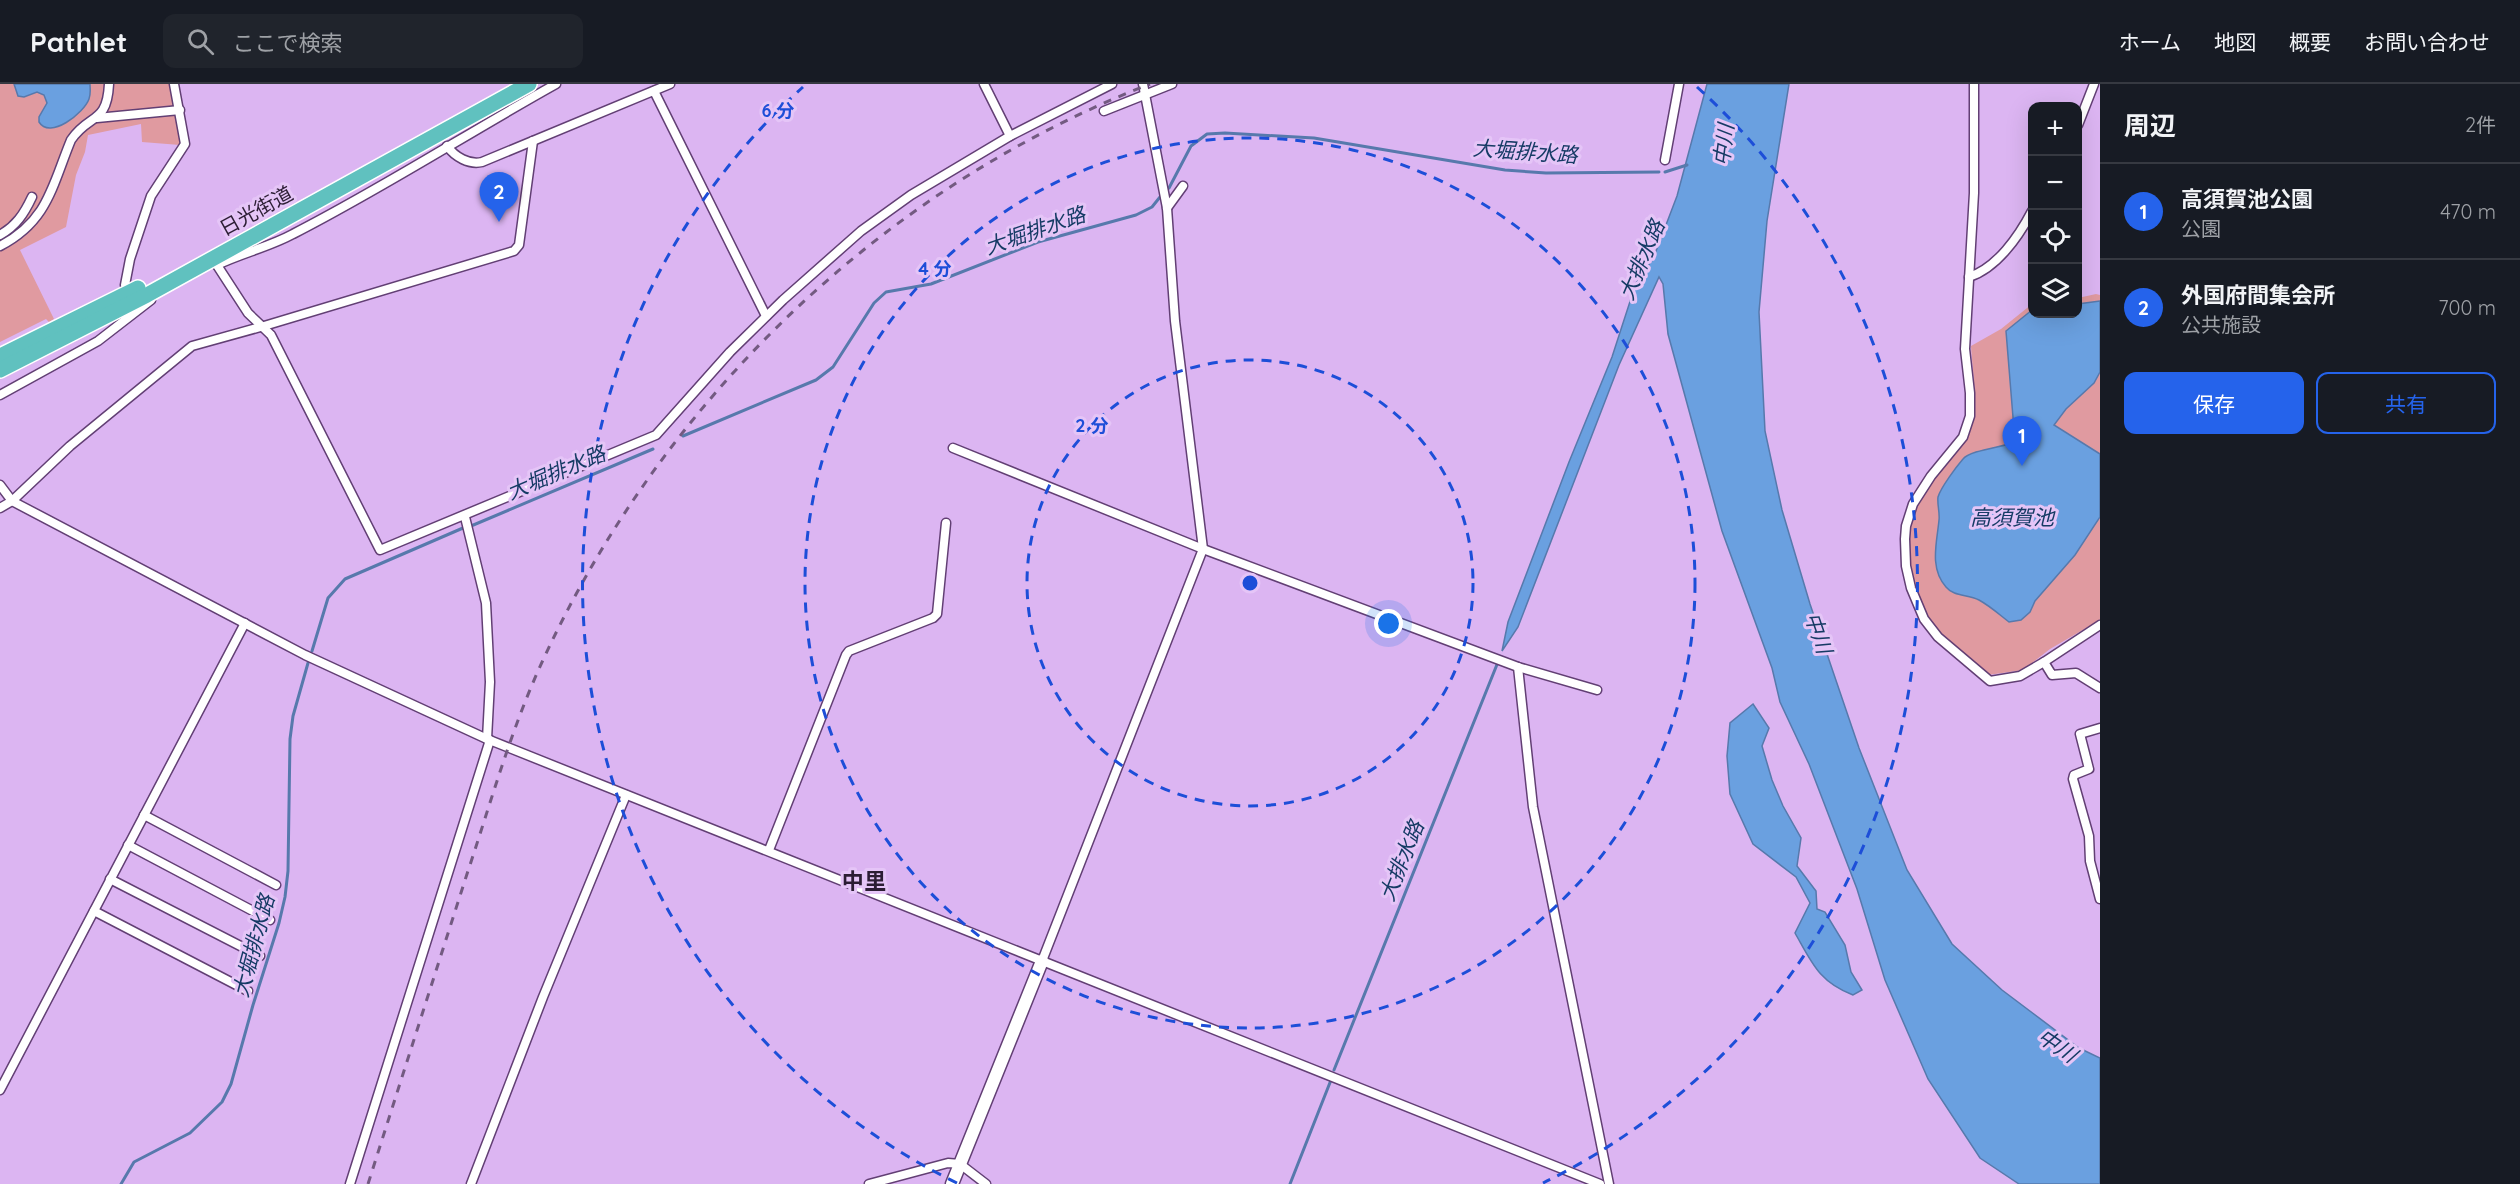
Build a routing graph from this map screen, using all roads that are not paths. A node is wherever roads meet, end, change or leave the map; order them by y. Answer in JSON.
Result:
{"nodes":[{"id":1,"x":109,"y":84,"type":"edge"},
{"id":2,"x":174,"y":84,"type":"edge"},
{"id":3,"x":509,"y":84,"type":"edge"},
{"id":4,"x":530,"y":84,"type":"edge"},
{"id":5,"x":556,"y":84,"type":"edge"},
{"id":6,"x":670,"y":84,"type":"edge"},
{"id":7,"x":984,"y":84,"type":"edge"},
{"id":8,"x":1112,"y":84,"type":"edge"},
{"id":9,"x":1143,"y":84,"type":"edge"},
{"id":10,"x":1172,"y":84,"type":"edge"},
{"id":11,"x":1679,"y":84,"type":"edge"},
{"id":12,"x":1974,"y":84,"type":"edge"},
{"id":13,"x":2094,"y":84,"type":"edge"},
{"id":14,"x":654,"y":91,"type":"junction"},
{"id":15,"x":1144,"y":96,"type":"junction"},
{"id":16,"x":180,"y":110,"type":"junction"},
{"id":17,"x":1104,"y":111,"type":"dead end"},
{"id":18,"x":2082,"y":114,"type":"edge"},
{"id":19,"x":97,"y":118,"type":"junction"},
{"id":20,"x":1010,"y":136,"type":"junction"},
{"id":21,"x":533,"y":141,"type":"junction"},
{"id":22,"x":447,"y":146,"type":"junction"},
{"id":23,"x":1665,"y":160,"type":"dead end"},
{"id":24,"x":1183,"y":186,"type":"dead end"},
{"id":25,"x":32,"y":197,"type":"dead end"},
{"id":26,"x":1167,"y":208,"type":"junction"},
{"id":27,"x":2028,"y":219,"type":"edge"},
{"id":28,"x":0,"y":235,"type":"edge"},
{"id":29,"x":0,"y":246,"type":"edge"},
{"id":30,"x":215,"y":262,"type":"junction"},
{"id":31,"x":1969,"y":277,"type":"junction"},
{"id":32,"x":147,"y":295,"type":"junction"},
{"id":33,"x":131,"y":298,"type":"junction"},
{"id":34,"x":766,"y":316,"type":"junction"},
{"id":35,"x":264,"y":326,"type":"junction"},
{"id":36,"x":0,"y":356,"type":"edge"},
{"id":37,"x":0,"y":370,"type":"edge"},
{"id":38,"x":0,"y":395,"type":"edge"},
{"id":39,"x":953,"y":448,"type":"dead end"},
{"id":40,"x":0,"y":484,"type":"edge"},
{"id":41,"x":12,"y":501,"type":"junction"},
{"id":42,"x":0,"y":508,"type":"edge"},
{"id":43,"x":465,"y":517,"type":"junction"},
{"id":44,"x":946,"y":523,"type":"dead end"},
{"id":45,"x":1203,"y":549,"type":"junction"},
{"id":46,"x":245,"y":623,"type":"junction"},
{"id":47,"x":2100,"y":625,"type":"edge"},
{"id":48,"x":2044,"y":662,"type":"junction"},
{"id":49,"x":1515,"y":665,"type":"junction"},
{"id":50,"x":2100,"y":688,"type":"edge"},
{"id":51,"x":1597,"y":690,"type":"dead end"},
{"id":52,"x":2100,"y":728,"type":"edge"},
{"id":53,"x":489,"y":739,"type":"junction"},
{"id":54,"x":626,"y":795,"type":"junction"},
{"id":55,"x":144,"y":814,"type":"junction"},
{"id":56,"x":128,"y":845,"type":"junction"},
{"id":57,"x":769,"y":850,"type":"junction"},
{"id":58,"x":110,"y":879,"type":"junction"},
{"id":59,"x":276,"y":885,"type":"dead end"},
{"id":60,"x":2100,"y":899,"type":"edge"},
{"id":61,"x":94,"y":911,"type":"junction"},
{"id":62,"x":270,"y":920,"type":"dead end"},
{"id":63,"x":260,"y":956,"type":"dead end"},
{"id":64,"x":1042,"y":960,"type":"junction"},
{"id":65,"x":248,"y":991,"type":"dead end"},
{"id":66,"x":0,"y":1090,"type":"edge"},
{"id":67,"x":960,"y":1164,"type":"junction"},
{"id":68,"x":888,"y":1181,"type":"edge"},
{"id":69,"x":350,"y":1184,"type":"edge"},
{"id":70,"x":471,"y":1184,"type":"edge"},
{"id":71,"x":869,"y":1184,"type":"edge"},
{"id":72,"x":952,"y":1184,"type":"edge"},
{"id":73,"x":986,"y":1184,"type":"edge"},
{"id":74,"x":1600,"y":1184,"type":"edge"},
{"id":75,"x":1609,"y":1184,"type":"edge"}],
"edges":[{"from":1,"to":19,"type":"street"},
{"from":2,"to":16,"type":"street"},
{"from":3,"to":33,"type":"highway","name":"日光街道"},
{"from":4,"to":30,"type":"highway","name":"日光街道"},
{"from":5,"to":22,"type":"street"},
{"from":6,"to":14,"type":"street"},
{"from":7,"to":20,"type":"street"},
{"from":8,"to":20,"type":"street"},
{"from":9,"to":15,"type":"street"},
{"from":10,"to":15,"type":"street"},
{"from":11,"to":23,"type":"street"},
{"from":12,"to":31,"type":"street"},
{"from":13,"to":18,"type":"street"},
{"from":14,"to":21,"type":"street"},
{"from":14,"to":34,"type":"street"},
{"from":15,"to":17,"type":"street"},
{"from":15,"to":26,"type":"street"},
{"from":16,"to":19,"type":"street"},
{"from":16,"to":33,"type":"street"},
{"from":19,"to":29,"type":"street"},
{"from":20,"to":34,"type":"street"},
{"from":21,"to":22,"type":"street"},
{"from":21,"to":35,"type":"street"},
{"from":22,"to":30,"type":"street"},
{"from":24,"to":26,"type":"street"},
{"from":25,"to":28,"type":"street"},
{"from":26,"to":45,"type":"street"},
{"from":27,"to":31,"type":"street"},
{"from":30,"to":32,"type":"highway","name":"日光街道"},
{"from":30,"to":35,"type":"street"},
{"from":31,"to":48,"type":"street"},
{"from":32,"to":33,"type":"highway","name":"日光街道"},
{"from":32,"to":38,"type":"street"},
{"from":33,"to":36,"type":"highway","name":"日光街道"},
{"from":33,"to":37,"type":"highway","name":"日光街道"},
{"from":34,"to":43,"type":"street"},
{"from":35,"to":41,"type":"street"},
{"from":35,"to":43,"type":"street"},
{"from":39,"to":45,"type":"street"},
{"from":40,"to":41,"type":"street"},
{"from":41,"to":42,"type":"street"},
{"from":41,"to":46,"type":"street"},
{"from":43,"to":53,"type":"street"},
{"from":44,"to":57,"type":"street"},
{"from":45,"to":49,"type":"street"},
{"from":45,"to":64,"type":"street"},
{"from":46,"to":53,"type":"street"},
{"from":46,"to":55,"type":"street"},
{"from":47,"to":48,"type":"street"},
{"from":48,"to":50,"type":"street"},
{"from":49,"to":51,"type":"street"},
{"from":49,"to":75,"type":"street"},
{"from":52,"to":60,"type":"street"},
{"from":53,"to":54,"type":"street"},
{"from":53,"to":69,"type":"street"},
{"from":54,"to":57,"type":"street"},
{"from":54,"to":70,"type":"street"},
{"from":55,"to":56,"type":"street"},
{"from":55,"to":59,"type":"street"},
{"from":56,"to":58,"type":"street"},
{"from":56,"to":62,"type":"street"},
{"from":57,"to":64,"type":"street"},
{"from":58,"to":61,"type":"street"},
{"from":58,"to":63,"type":"street"},
{"from":61,"to":65,"type":"street"},
{"from":61,"to":66,"type":"street"},
{"from":64,"to":67,"type":"street"},
{"from":64,"to":74,"type":"street"},
{"from":67,"to":68,"type":"street"},
{"from":67,"to":72,"type":"street"},
{"from":67,"to":73,"type":"street"},
{"from":68,"to":71,"type":"street"}]}
